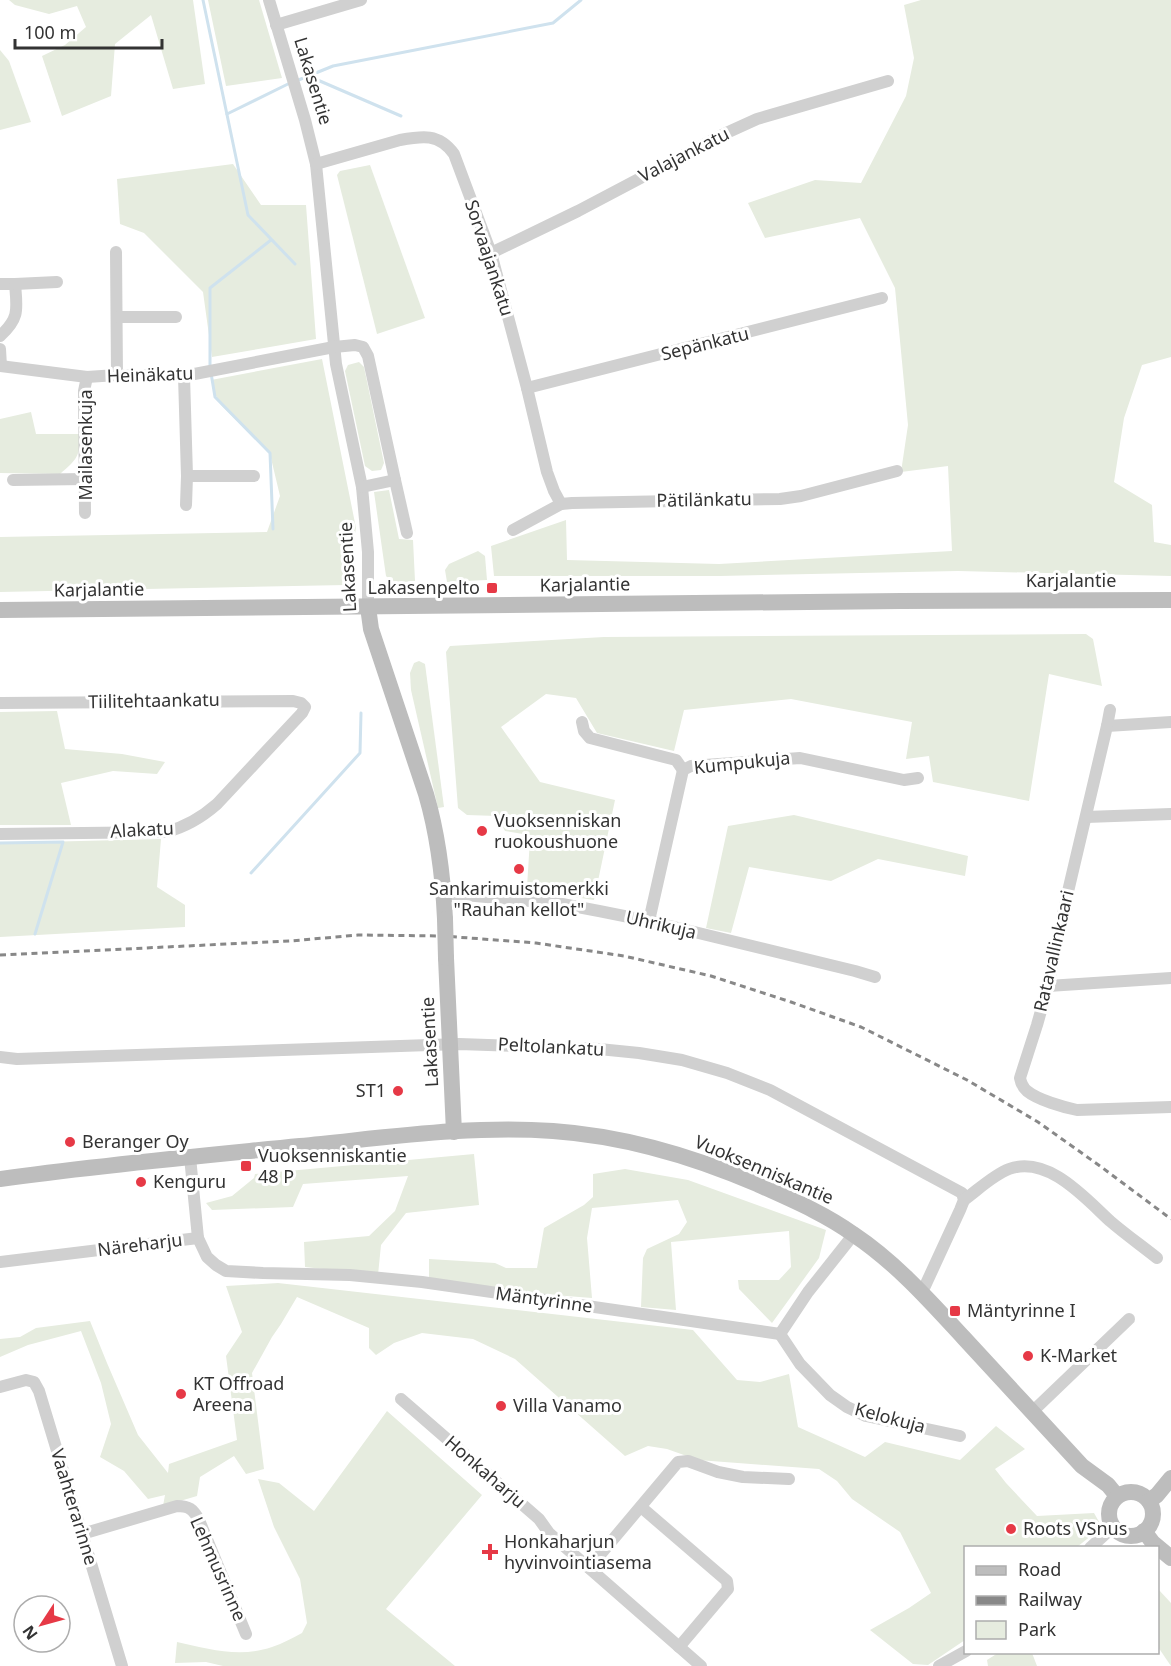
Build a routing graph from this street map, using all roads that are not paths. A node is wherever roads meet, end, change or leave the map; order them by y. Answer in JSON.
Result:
{"nodes":[{"id":1,"x":269,"y":0,"type":"edge"},
{"id":2,"x":361,"y":0,"type":"edge"},
{"id":3,"x":276,"y":26,"type":"junction"},
{"id":4,"x":888,"y":81,"type":"dead end"},
{"id":5,"x":316,"y":164,"type":"junction"},
{"id":6,"x":116,"y":252,"type":"dead end"},
{"id":7,"x":491,"y":253,"type":"junction"},
{"id":8,"x":57,"y":282,"type":"dead end"},
{"id":9,"x":0,"y":284,"type":"edge"},
{"id":10,"x":15,"y":284,"type":"junction"},
{"id":11,"x":882,"y":298,"type":"dead end"},
{"id":12,"x":117,"y":317,"type":"junction"},
{"id":13,"x":176,"y":317,"type":"dead end"},
{"id":14,"x":0,"y":336,"type":"edge"},
{"id":15,"x":334,"y":347,"type":"junction"},
{"id":16,"x":0,"y":349,"type":"edge"},
{"id":17,"x":1,"y":366,"type":"edge"},
{"id":18,"x":117,"y":375,"type":"junction"},
{"id":19,"x":184,"y":376,"type":"junction"},
{"id":20,"x":87,"y":377,"type":"junction"},
{"id":21,"x":527,"y":388,"type":"junction"},
{"id":22,"x":897,"y":471,"type":"dead end"},
{"id":23,"x":187,"y":476,"type":"junction"},
{"id":24,"x":254,"y":476,"type":"dead end"},
{"id":25,"x":85,"y":479,"type":"junction"},
{"id":26,"x":12,"y":480,"type":"dead end"},
{"id":27,"x":395,"y":480,"type":"junction"},
{"id":28,"x":362,"y":487,"type":"junction"},
{"id":29,"x":561,"y":504,"type":"junction"},
{"id":30,"x":186,"y":505,"type":"dead end"},
{"id":31,"x":85,"y":513,"type":"dead end"},
{"id":32,"x":513,"y":530,"type":"dead end"},
{"id":33,"x":407,"y":533,"type":"dead end"},
{"id":34,"x":1171,"y":600,"type":"edge"},
{"id":35,"x":368,"y":607,"type":"junction"},
{"id":36,"x":0,"y":610,"type":"edge"},
{"id":37,"x":0,"y":703,"type":"edge"},
{"id":38,"x":305,"y":707,"type":"joint"},
{"id":39,"x":1110,"y":710,"type":"dead end"},
{"id":40,"x":582,"y":722,"type":"dead end"},
{"id":41,"x":1171,"y":722,"type":"edge"},
{"id":42,"x":1107,"y":726,"type":"junction"},
{"id":43,"x":683,"y":770,"type":"junction"},
{"id":44,"x":918,"y":778,"type":"dead end"},
{"id":45,"x":1171,"y":814,"type":"edge"},
{"id":46,"x":1086,"y":817,"type":"junction"},
{"id":47,"x":0,"y":834,"type":"edge"},
{"id":48,"x":443,"y":893,"type":"junction"},
{"id":49,"x":649,"y":921,"type":"junction"},
{"id":50,"x":875,"y":977,"type":"dead end"},
{"id":51,"x":1171,"y":978,"type":"edge"},
{"id":52,"x":1048,"y":986,"type":"junction"},
{"id":53,"x":450,"y":1044,"type":"junction"},
{"id":54,"x":0,"y":1058,"type":"edge"},
{"id":55,"x":1171,"y":1107,"type":"edge"},
{"id":56,"x":454,"y":1132,"type":"junction"},
{"id":57,"x":189,"y":1156,"type":"junction"},
{"id":58,"x":0,"y":1179,"type":"edge"},
{"id":59,"x":964,"y":1200,"type":"junction"},
{"id":60,"x":854,"y":1234,"type":"junction"},
{"id":61,"x":198,"y":1238,"type":"junction"},
{"id":62,"x":1157,"y":1258,"type":"dead end"},
{"id":63,"x":0,"y":1262,"type":"edge"},
{"id":64,"x":920,"y":1291,"type":"junction"},
{"id":65,"x":1129,"y":1319,"type":"dead end"},
{"id":66,"x":780,"y":1334,"type":"junction"},
{"id":67,"x":0,"y":1387,"type":"edge"},
{"id":68,"x":401,"y":1399,"type":"dead end"},
{"id":69,"x":1032,"y":1412,"type":"junction"},
{"id":70,"x":960,"y":1436,"type":"dead end"},
{"id":71,"x":1171,"y":1478,"type":"edge"},
{"id":72,"x":789,"y":1479,"type":"dead end"},
{"id":73,"x":1117,"y":1496,"type":"junction"},
{"id":74,"x":1149,"y":1501,"type":"junction"},
{"id":75,"x":641,"y":1507,"type":"junction"},
{"id":76,"x":1113,"y":1527,"type":"junction"},
{"id":77,"x":1144,"y":1531,"type":"junction"},
{"id":78,"x":82,"y":1534,"type":"junction"},
{"id":79,"x":1092,"y":1546,"type":"edge"},
{"id":80,"x":1157,"y":1546,"type":"edge"},
{"id":81,"x":1159,"y":1548,"type":"edge"},
{"id":82,"x":1171,"y":1558,"type":"edge"},
{"id":83,"x":589,"y":1568,"type":"junction"},
{"id":84,"x":246,"y":1634,"type":"dead end"},
{"id":85,"x":680,"y":1647,"type":"junction"},
{"id":86,"x":964,"y":1652,"type":"edge"},
{"id":87,"x":122,"y":1666,"type":"edge"},
{"id":88,"x":701,"y":1666,"type":"edge"},
{"id":89,"x":939,"y":1666,"type":"edge"}],
"edges":[{"from":1,"to":3,"type":"street","name":"Lakasentie"},
{"from":2,"to":3,"type":"street"},
{"from":3,"to":5,"type":"street","name":"Lakasentie"},
{"from":4,"to":7,"type":"street","name":"Valajankatu"},
{"from":5,"to":7,"type":"street","name":"Sorvaajankatu"},
{"from":5,"to":15,"type":"street","name":"Lakasentie"},
{"from":6,"to":12,"type":"street"},
{"from":7,"to":21,"type":"street","name":"Sorvaajankatu"},
{"from":8,"to":10,"type":"street"},
{"from":9,"to":10,"type":"street"},
{"from":10,"to":14,"type":"street"},
{"from":11,"to":21,"type":"street","name":"Sepänkatu"},
{"from":12,"to":13,"type":"street"},
{"from":12,"to":18,"type":"street"},
{"from":15,"to":19,"type":"street","name":"Heinäkatu"},
{"from":15,"to":27,"type":"street","name":"Heinäkatu"},
{"from":15,"to":28,"type":"street","name":"Lakasentie"},
{"from":16,"to":17,"type":"street"},
{"from":17,"to":20,"type":"street","name":"Heinäkatu"},
{"from":18,"to":19,"type":"street","name":"Heinäkatu"},
{"from":18,"to":20,"type":"street","name":"Heinäkatu"},
{"from":19,"to":23,"type":"street"},
{"from":20,"to":25,"type":"street","name":"Mailasenkuja"},
{"from":21,"to":29,"type":"street","name":"Sorvaajankatu"},
{"from":22,"to":29,"type":"street","name":"Pätilänkatu"},
{"from":23,"to":24,"type":"street"},
{"from":23,"to":30,"type":"street"},
{"from":25,"to":26,"type":"street"},
{"from":25,"to":31,"type":"street","name":"Mailasenkuja"},
{"from":27,"to":28,"type":"street"},
{"from":27,"to":33,"type":"street"},
{"from":28,"to":35,"type":"street","name":"Lakasentie"},
{"from":29,"to":32,"type":"street","name":"Pätilänkatu"},
{"from":34,"to":35,"type":"street","name":"Karjalantie"},
{"from":35,"to":36,"type":"street","name":"Karjalantie"},
{"from":35,"to":48,"type":"street","name":"Lakasentie"},
{"from":37,"to":38,"type":"street","name":"Tiilitehtaankatu"},
{"from":38,"to":47,"type":"street","name":"Alakatu"},
{"from":39,"to":42,"type":"street","name":"Ratavallinkaari"},
{"from":40,"to":43,"type":"street"},
{"from":41,"to":42,"type":"street"},
{"from":42,"to":46,"type":"street","name":"Ratavallinkaari"},
{"from":43,"to":44,"type":"street","name":"Kumpukuja"},
{"from":43,"to":49,"type":"street","name":"Kumpukuja"},
{"from":45,"to":46,"type":"street"},
{"from":46,"to":52,"type":"street","name":"Ratavallinkaari"},
{"from":48,"to":49,"type":"street","name":"Uhrikuja"},
{"from":48,"to":53,"type":"street","name":"Lakasentie","bridge":true},
{"from":49,"to":50,"type":"street","name":"Uhrikuja"},
{"from":51,"to":52,"type":"street"},
{"from":52,"to":55,"type":"street","name":"Ratavallinkaari"},
{"from":53,"to":54,"type":"street","name":"Peltolankatu"},
{"from":53,"to":56,"type":"street","name":"Lakasentie"},
{"from":53,"to":59,"type":"street","name":"Peltolankatu"},
{"from":56,"to":57,"type":"street","name":"Vuoksenniskantie"},
{"from":56,"to":60,"type":"street","name":"Vuoksenniskantie"},
{"from":57,"to":58,"type":"street","name":"Vuoksenniskantie"},
{"from":57,"to":61,"type":"street","name":"Näreharju"},
{"from":59,"to":62,"type":"street"},
{"from":59,"to":64,"type":"street"},
{"from":60,"to":64,"type":"street","name":"Vuoksenniskantie"},
{"from":60,"to":66,"type":"street"},
{"from":61,"to":63,"type":"street","name":"Näreharju"},
{"from":61,"to":66,"type":"street","name":"Mäntyrinne"},
{"from":64,"to":69,"type":"street","name":"Vuoksenniskantie"},
{"from":65,"to":69,"type":"street"},
{"from":66,"to":70,"type":"street","name":"Kelokuja"},
{"from":67,"to":78,"type":"street","name":"Vaahterarinne"},
{"from":68,"to":83,"type":"street","name":"Honkaharju"},
{"from":69,"to":73,"type":"street","name":"Vuoksenniskantie"},
{"from":71,"to":74,"type":"street"},
{"from":72,"to":75,"type":"street"},
{"from":73,"to":74,"type":"street"},
{"from":73,"to":76,"type":"street"},
{"from":74,"to":77,"type":"street"},
{"from":75,"to":83,"type":"street"},
{"from":75,"to":85,"type":"street"},
{"from":76,"to":77,"type":"street"},
{"from":76,"to":79,"type":"street"},
{"from":77,"to":80,"type":"street"},
{"from":78,"to":84,"type":"street","name":"Lehmusrinne"},
{"from":78,"to":87,"type":"street","name":"Vaahterarinne"},
{"from":81,"to":82,"type":"street"},
{"from":83,"to":85,"type":"street","name":"Honkaharju"},
{"from":85,"to":88,"type":"street","name":"Honkaharju"},
{"from":86,"to":89,"type":"street"}]}
